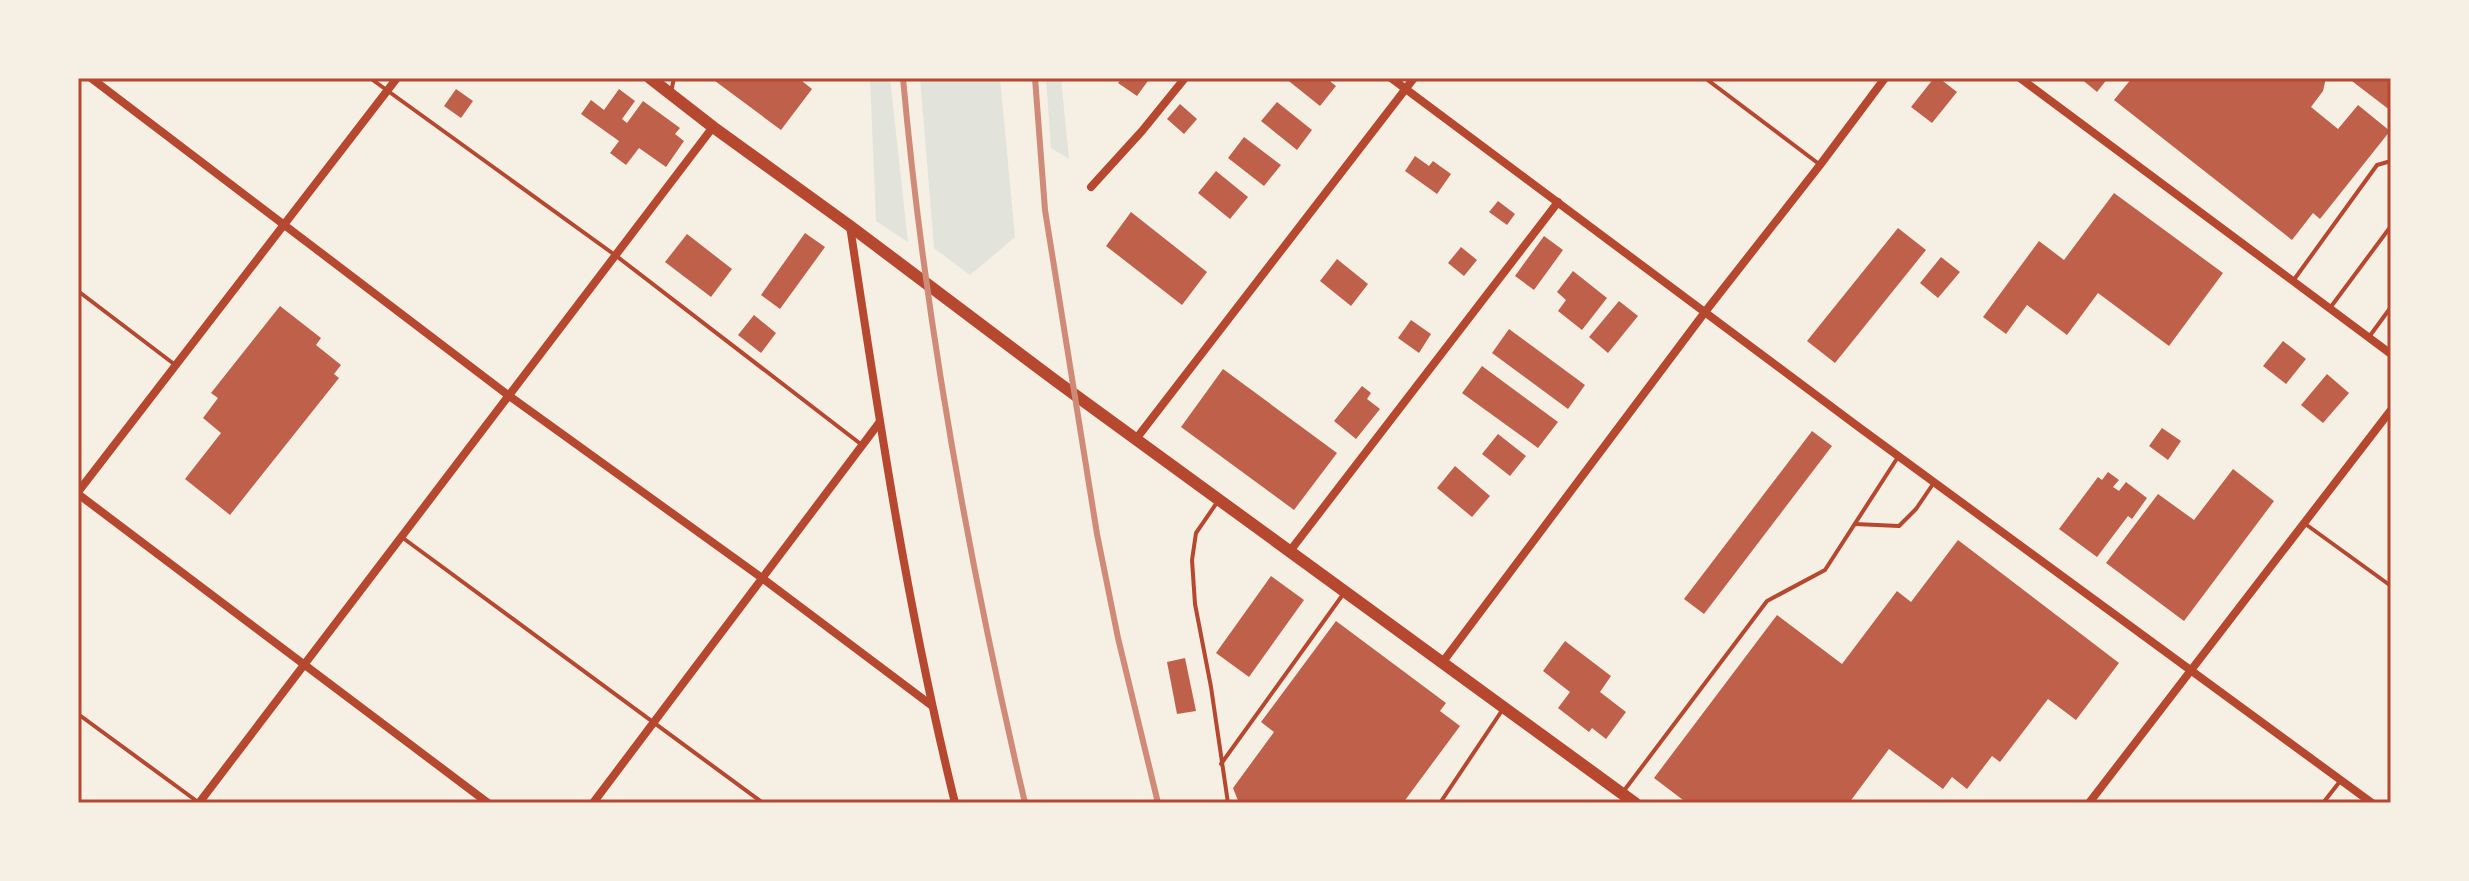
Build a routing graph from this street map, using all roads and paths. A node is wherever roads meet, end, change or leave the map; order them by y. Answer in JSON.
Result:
{"nodes":[{"id":1,"x":91,"y":78,"type":"edge"},
{"id":2,"x":370,"y":78,"type":"edge"},
{"id":3,"x":397,"y":78,"type":"edge"},
{"id":4,"x":650,"y":78,"type":"edge"},
{"id":5,"x":674,"y":78,"type":"edge"},
{"id":6,"x":1185,"y":78,"type":"edge"},
{"id":7,"x":1391,"y":78,"type":"edge"},
{"id":8,"x":1414,"y":78,"type":"edge"},
{"id":9,"x":1705,"y":78,"type":"edge"},
{"id":10,"x":1885,"y":78,"type":"edge"},
{"id":11,"x":2020,"y":78,"type":"edge"},
{"id":12,"x":1406,"y":89,"type":"junction"},
{"id":13,"x":387,"y":90,"type":"junction"},
{"id":14,"x":671,"y":94,"type":"junction"},
{"id":15,"x":713,"y":127,"type":"junction"},
{"id":16,"x":2391,"y":161,"type":"edge"},
{"id":17,"x":1820,"y":165,"type":"junction"},
{"id":18,"x":1091,"y":187,"type":"dead end"},
{"id":19,"x":1558,"y":202,"type":"junction"},
{"id":20,"x":285,"y":225,"type":"junction"},
{"id":21,"x":850,"y":226,"type":"junction"},
{"id":22,"x":2391,"y":226,"type":"edge"},
{"id":23,"x":615,"y":255,"type":"junction"},
{"id":24,"x":2293,"y":281,"type":"junction"},
{"id":25,"x":78,"y":291,"type":"edge"},
{"id":26,"x":2391,"y":307,"type":"edge"},
{"id":27,"x":2330,"y":308,"type":"junction"},
{"id":28,"x":1705,"y":312,"type":"junction"},
{"id":29,"x":2369,"y":337,"type":"junction"},
{"id":30,"x":2391,"y":354,"type":"edge"},
{"id":31,"x":176,"y":366,"type":"junction"},
{"id":32,"x":508,"y":395,"type":"junction"},
{"id":33,"x":2391,"y":410,"type":"edge"},
{"id":34,"x":879,"y":423,"type":"junction"},
{"id":35,"x":1136,"y":439,"type":"junction"},
{"id":36,"x":862,"y":445,"type":"junction"},
{"id":37,"x":1899,"y":456,"type":"junction"},
{"id":38,"x":1934,"y":482,"type":"junction"},
{"id":39,"x":78,"y":493,"type":"edge"},
{"id":40,"x":1219,"y":499,"type":"junction"},
{"id":41,"x":2304,"y":523,"type":"junction"},
{"id":42,"x":1855,"y":524,"type":"junction"},
{"id":43,"x":401,"y":536,"type":"junction"},
{"id":44,"x":1290,"y":551,"type":"junction"},
{"id":45,"x":762,"y":578,"type":"junction"},
{"id":46,"x":2391,"y":586,"type":"edge"},
{"id":47,"x":1345,"y":591,"type":"junction"},
{"id":48,"x":1442,"y":663,"type":"junction"},
{"id":49,"x":304,"y":665,"type":"junction"},
{"id":50,"x":2192,"y":671,"type":"junction"},
{"id":51,"x":931,"y":705,"type":"junction"},
{"id":52,"x":1504,"y":708,"type":"junction"},
{"id":53,"x":79,"y":717,"type":"edge"},
{"id":54,"x":654,"y":722,"type":"junction"},
{"id":55,"x":1221,"y":764,"type":"junction"},
{"id":56,"x":2341,"y":780,"type":"junction"},
{"id":57,"x":1621,"y":794,"type":"junction"},
{"id":58,"x":199,"y":803,"type":"edge"},
{"id":59,"x":488,"y":803,"type":"edge"},
{"id":60,"x":593,"y":803,"type":"edge"},
{"id":61,"x":763,"y":803,"type":"edge"},
{"id":62,"x":955,"y":803,"type":"edge"},
{"id":63,"x":1228,"y":803,"type":"edge"},
{"id":64,"x":1440,"y":803,"type":"edge"},
{"id":65,"x":1635,"y":803,"type":"edge"},
{"id":66,"x":2089,"y":803,"type":"edge"},
{"id":67,"x":2323,"y":803,"type":"edge"},
{"id":68,"x":2372,"y":803,"type":"edge"}],
"edges":[{"from":1,"to":20,"type":"street"},
{"from":2,"to":13,"type":"lane"},
{"from":3,"to":13,"type":"street"},
{"from":4,"to":14,"type":"main road"},
{"from":5,"to":14,"type":"lane"},
{"from":6,"to":18,"type":"street"},
{"from":7,"to":12,"type":"street"},
{"from":8,"to":12,"type":"street"},
{"from":9,"to":17,"type":"lane"},
{"from":10,"to":17,"type":"street"},
{"from":11,"to":24,"type":"street"},
{"from":12,"to":19,"type":"street"},
{"from":12,"to":35,"type":"street"},
{"from":13,"to":20,"type":"street"},
{"from":13,"to":23,"type":"lane"},
{"from":14,"to":15,"type":"main road"},
{"from":15,"to":21,"type":"main road"},
{"from":15,"to":23,"type":"street"},
{"from":16,"to":24,"type":"lane"},
{"from":17,"to":28,"type":"street"},
{"from":19,"to":28,"type":"street"},
{"from":19,"to":44,"type":"street"},
{"from":20,"to":31,"type":"street"},
{"from":20,"to":32,"type":"street"},
{"from":21,"to":34,"type":"street"},
{"from":21,"to":35,"type":"main road"},
{"from":22,"to":27,"type":"lane"},
{"from":23,"to":32,"type":"street"},
{"from":23,"to":36,"type":"lane"},
{"from":24,"to":27,"type":"street"},
{"from":25,"to":31,"type":"lane"},
{"from":26,"to":29,"type":"lane"},
{"from":27,"to":29,"type":"street"},
{"from":28,"to":37,"type":"street"},
{"from":28,"to":48,"type":"street"},
{"from":29,"to":30,"type":"street"},
{"from":31,"to":39,"type":"street"},
{"from":32,"to":43,"type":"street"},
{"from":32,"to":45,"type":"street"},
{"from":33,"to":41,"type":"street"},
{"from":34,"to":36,"type":"street"},
{"from":34,"to":51,"type":"street"},
{"from":35,"to":40,"type":"main road"},
{"from":36,"to":45,"type":"street"},
{"from":37,"to":38,"type":"street"},
{"from":37,"to":42,"type":"lane"},
{"from":38,"to":42,"type":"lane"},
{"from":38,"to":50,"type":"street"},
{"from":39,"to":49,"type":"street"},
{"from":40,"to":44,"type":"main road"},
{"from":40,"to":55,"type":"lane"},
{"from":41,"to":46,"type":"lane"},
{"from":41,"to":50,"type":"street"},
{"from":42,"to":57,"type":"lane"},
{"from":43,"to":49,"type":"street"},
{"from":43,"to":54,"type":"lane"},
{"from":44,"to":47,"type":"main road"},
{"from":45,"to":51,"type":"street"},
{"from":45,"to":54,"type":"street"},
{"from":47,"to":48,"type":"main road"},
{"from":47,"to":55,"type":"lane"},
{"from":48,"to":52,"type":"main road"},
{"from":49,"to":58,"type":"street"},
{"from":49,"to":59,"type":"street"},
{"from":50,"to":56,"type":"street"},
{"from":50,"to":66,"type":"street"},
{"from":51,"to":62,"type":"street"},
{"from":52,"to":57,"type":"main road"},
{"from":52,"to":64,"type":"lane"},
{"from":53,"to":58,"type":"lane"},
{"from":54,"to":60,"type":"street"},
{"from":54,"to":61,"type":"lane"},
{"from":55,"to":63,"type":"lane"},
{"from":56,"to":67,"type":"lane"},
{"from":56,"to":68,"type":"street"},
{"from":57,"to":65,"type":"main road"}]}
